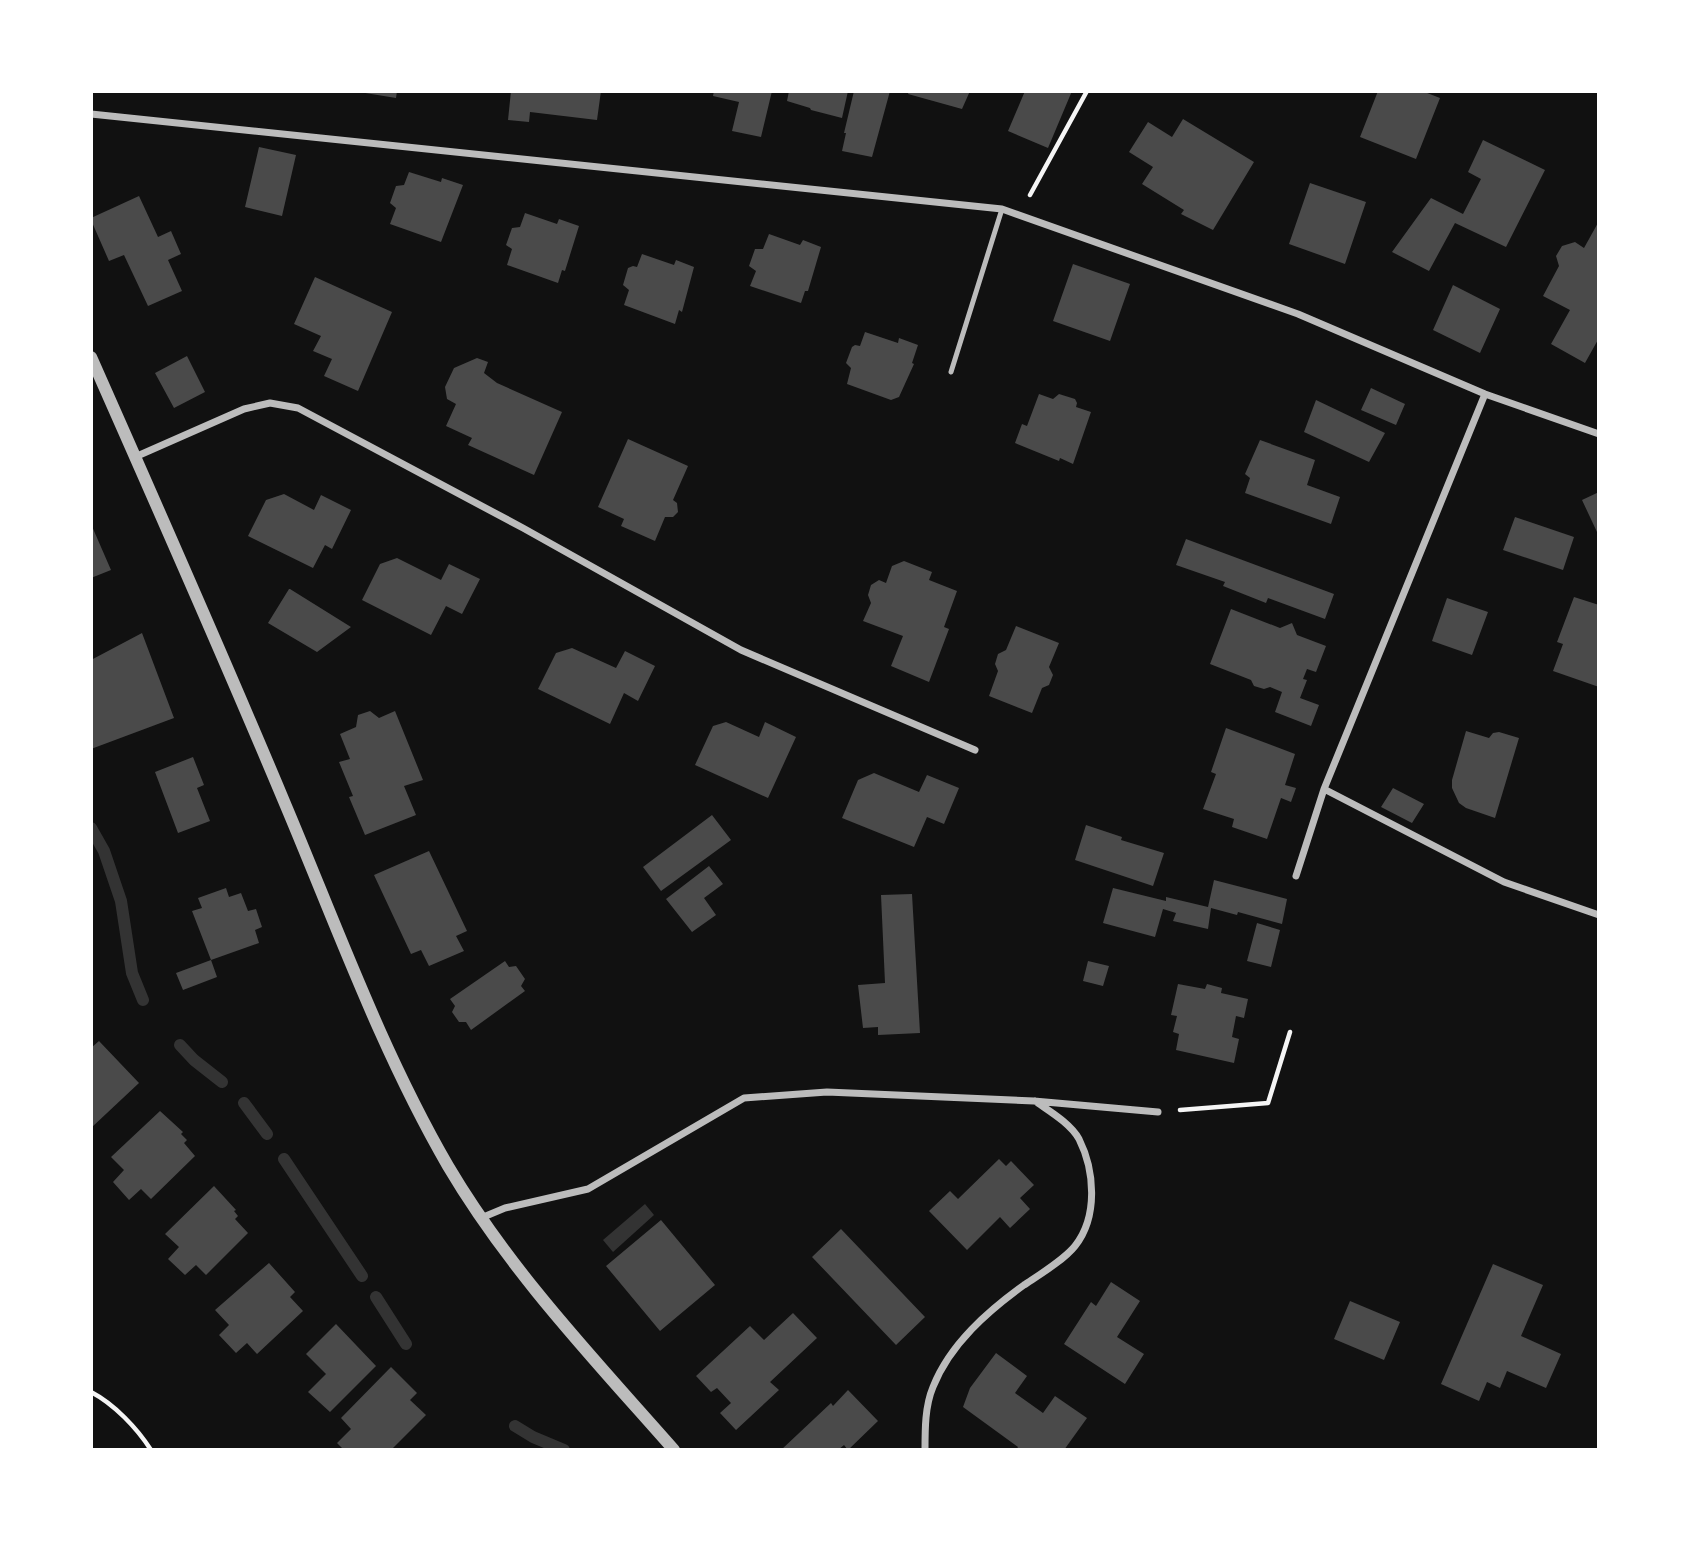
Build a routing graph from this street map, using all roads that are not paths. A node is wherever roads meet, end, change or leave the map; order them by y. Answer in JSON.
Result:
{"nodes":[{"id":1,"x":91,"y":114,"type":"edge"},
{"id":2,"x":1002,"y":209,"type":"junction"},
{"id":3,"x":91,"y":357,"type":"edge"},
{"id":4,"x":951,"y":372,"type":"dead end"},
{"id":5,"x":1485,"y":394,"type":"junction"},
{"id":6,"x":1599,"y":434,"type":"edge"},
{"id":7,"x":135,"y":457,"type":"junction"},
{"id":8,"x":975,"y":750,"type":"dead end"},
{"id":9,"x":1324,"y":789,"type":"junction"},
{"id":10,"x":1296,"y":876,"type":"dead end"},
{"id":11,"x":1599,"y":915,"type":"edge"},
{"id":12,"x":1034,"y":1101,"type":"junction"},
{"id":13,"x":1158,"y":1112,"type":"road end"},
{"id":14,"x":481,"y":1218,"type":"junction"},
{"id":15,"x":674,"y":1450,"type":"edge"},
{"id":16,"x":925,"y":1450,"type":"edge"}],
"edges":[{"from":1,"to":2,"type":"street"},
{"from":2,"to":4,"type":"lane"},
{"from":2,"to":5,"type":"street"},
{"from":3,"to":7,"type":"street"},
{"from":5,"to":6,"type":"street"},
{"from":5,"to":9,"type":"street"},
{"from":7,"to":8,"type":"street"},
{"from":7,"to":14,"type":"street"},
{"from":9,"to":10,"type":"street"},
{"from":9,"to":11,"type":"street"},
{"from":12,"to":13,"type":"street"},
{"from":12,"to":14,"type":"street"},
{"from":12,"to":16,"type":"street"},
{"from":14,"to":15,"type":"street"}]}
